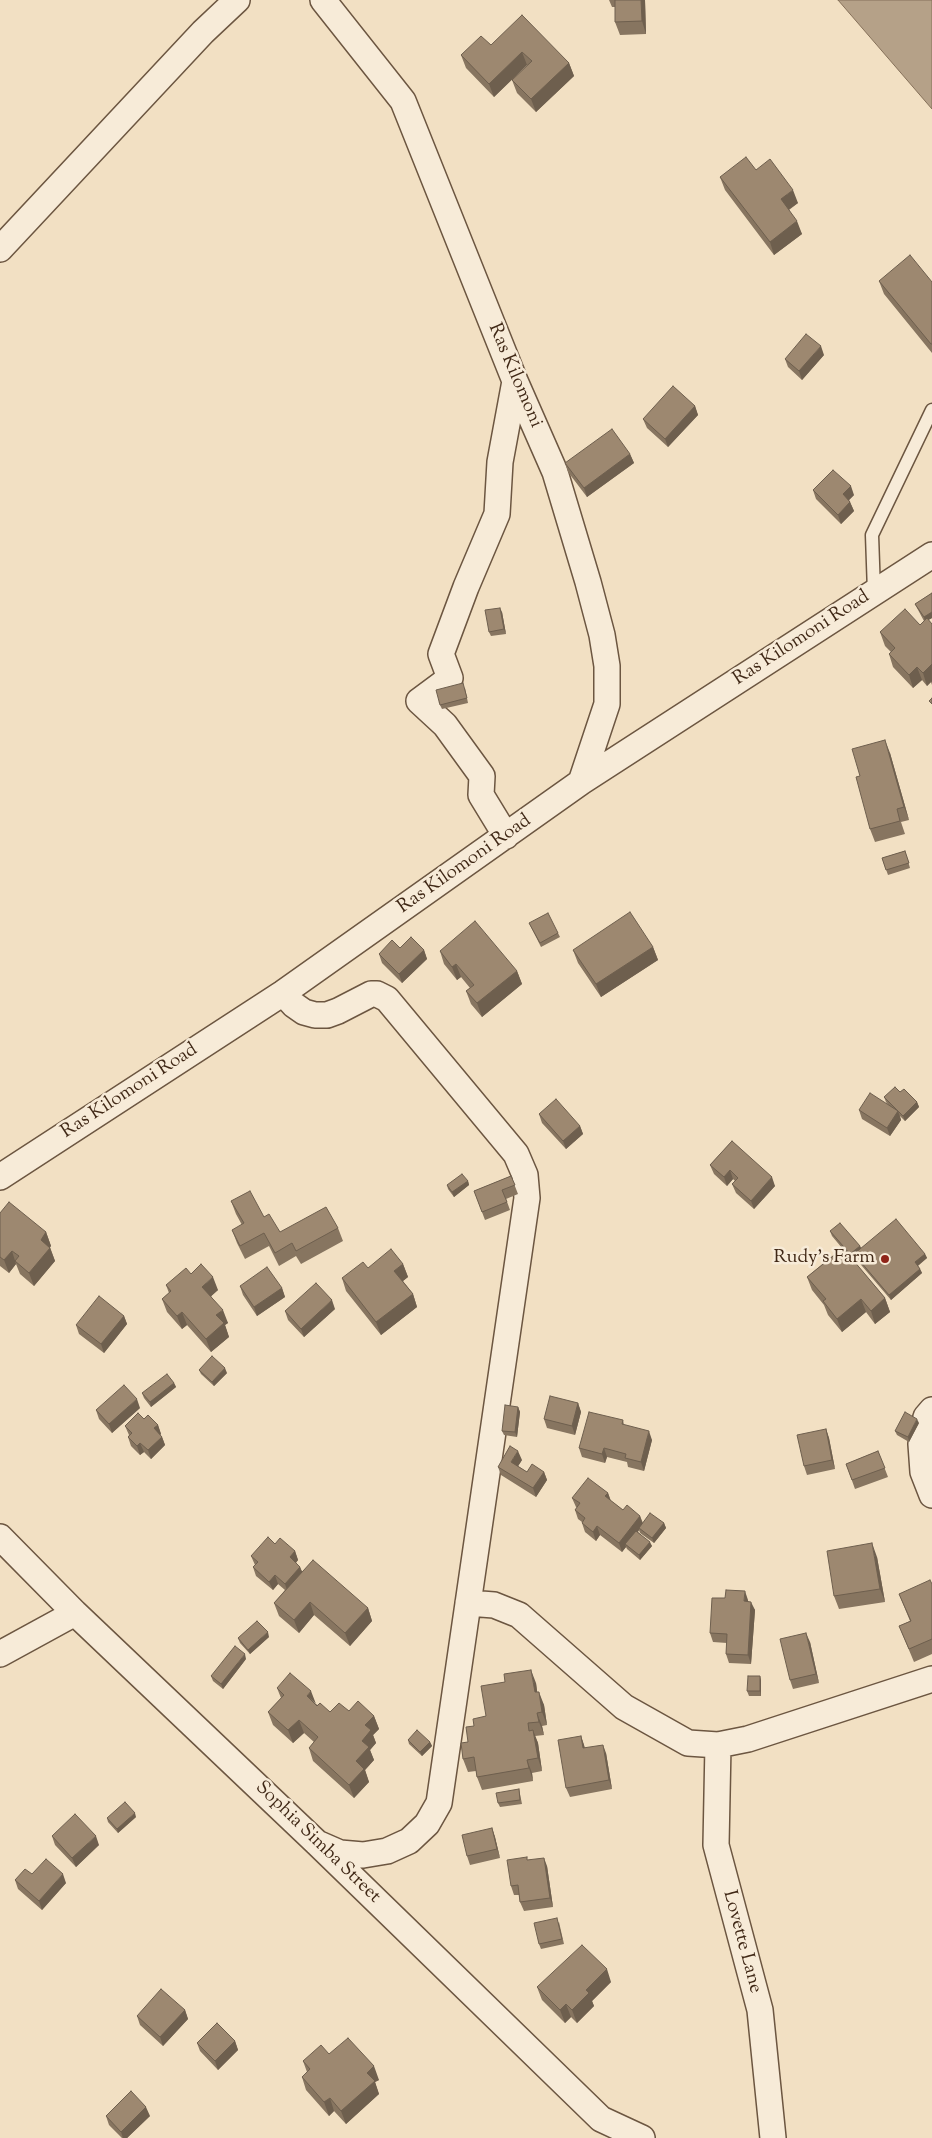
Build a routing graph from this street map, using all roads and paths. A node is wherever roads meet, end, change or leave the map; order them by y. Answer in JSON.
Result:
{"nodes":[{"id":1,"x":237,"y":0,"type":"edge"},
{"id":2,"x":323,"y":0,"type":"edge"},
{"id":3,"x":0,"y":249,"type":"edge"},
{"id":4,"x":515,"y":381,"type":"junction"},
{"id":5,"x":932,"y":410,"type":"edge"},
{"id":6,"x":932,"y":555,"type":"edge"},
{"id":7,"x":874,"y":592,"type":"junction"},
{"id":8,"x":582,"y":782,"type":"junction"},
{"id":9,"x":506,"y":836,"type":"junction"},
{"id":10,"x":284,"y":993,"type":"junction"},
{"id":11,"x":0,"y":1177,"type":"edge"},
{"id":12,"x":932,"y":1410,"type":"edge"},
{"id":13,"x":932,"y":1495,"type":"edge"},
{"id":14,"x":0,"y":1537,"type":"edge"},
{"id":15,"x":468,"y":1603,"type":"junction"},
{"id":16,"x":75,"y":1613,"type":"junction"},
{"id":17,"x":0,"y":1654,"type":"edge"},
{"id":18,"x":932,"y":1680,"type":"edge"},
{"id":19,"x":718,"y":1745,"type":"junction"},
{"id":20,"x":317,"y":1843,"type":"junction"},
{"id":21,"x":642,"y":2138,"type":"edge"},
{"id":22,"x":773,"y":2138,"type":"edge"}],
"edges":[{"from":1,"to":3,"type":"street"},
{"from":2,"to":4,"type":"street","name":"Ras Kilomoni"},
{"from":4,"to":8,"type":"street","name":"Ras Kilomoni"},
{"from":4,"to":9,"type":"street"},
{"from":5,"to":7,"type":"lane"},
{"from":6,"to":7,"type":"street","name":"Ras Kilomoni Road"},
{"from":7,"to":8,"type":"street","name":"Ras Kilomoni Road"},
{"from":8,"to":9,"type":"street","name":"Ras Kilomoni Road"},
{"from":9,"to":10,"type":"street","name":"Ras Kilomoni Road"},
{"from":10,"to":11,"type":"street","name":"Ras Kilomoni Road"},
{"from":10,"to":15,"type":"street"},
{"from":12,"to":13,"type":"street"},
{"from":14,"to":16,"type":"street","name":"Sophia Simba Street"},
{"from":15,"to":19,"type":"street"},
{"from":15,"to":20,"type":"street"},
{"from":16,"to":17,"type":"street"},
{"from":16,"to":20,"type":"street","name":"Sophia Simba Street"},
{"from":18,"to":19,"type":"street"},
{"from":19,"to":22,"type":"street","name":"Lovette Lane"},
{"from":20,"to":21,"type":"street","name":"Sophia Simba Street"}]}
